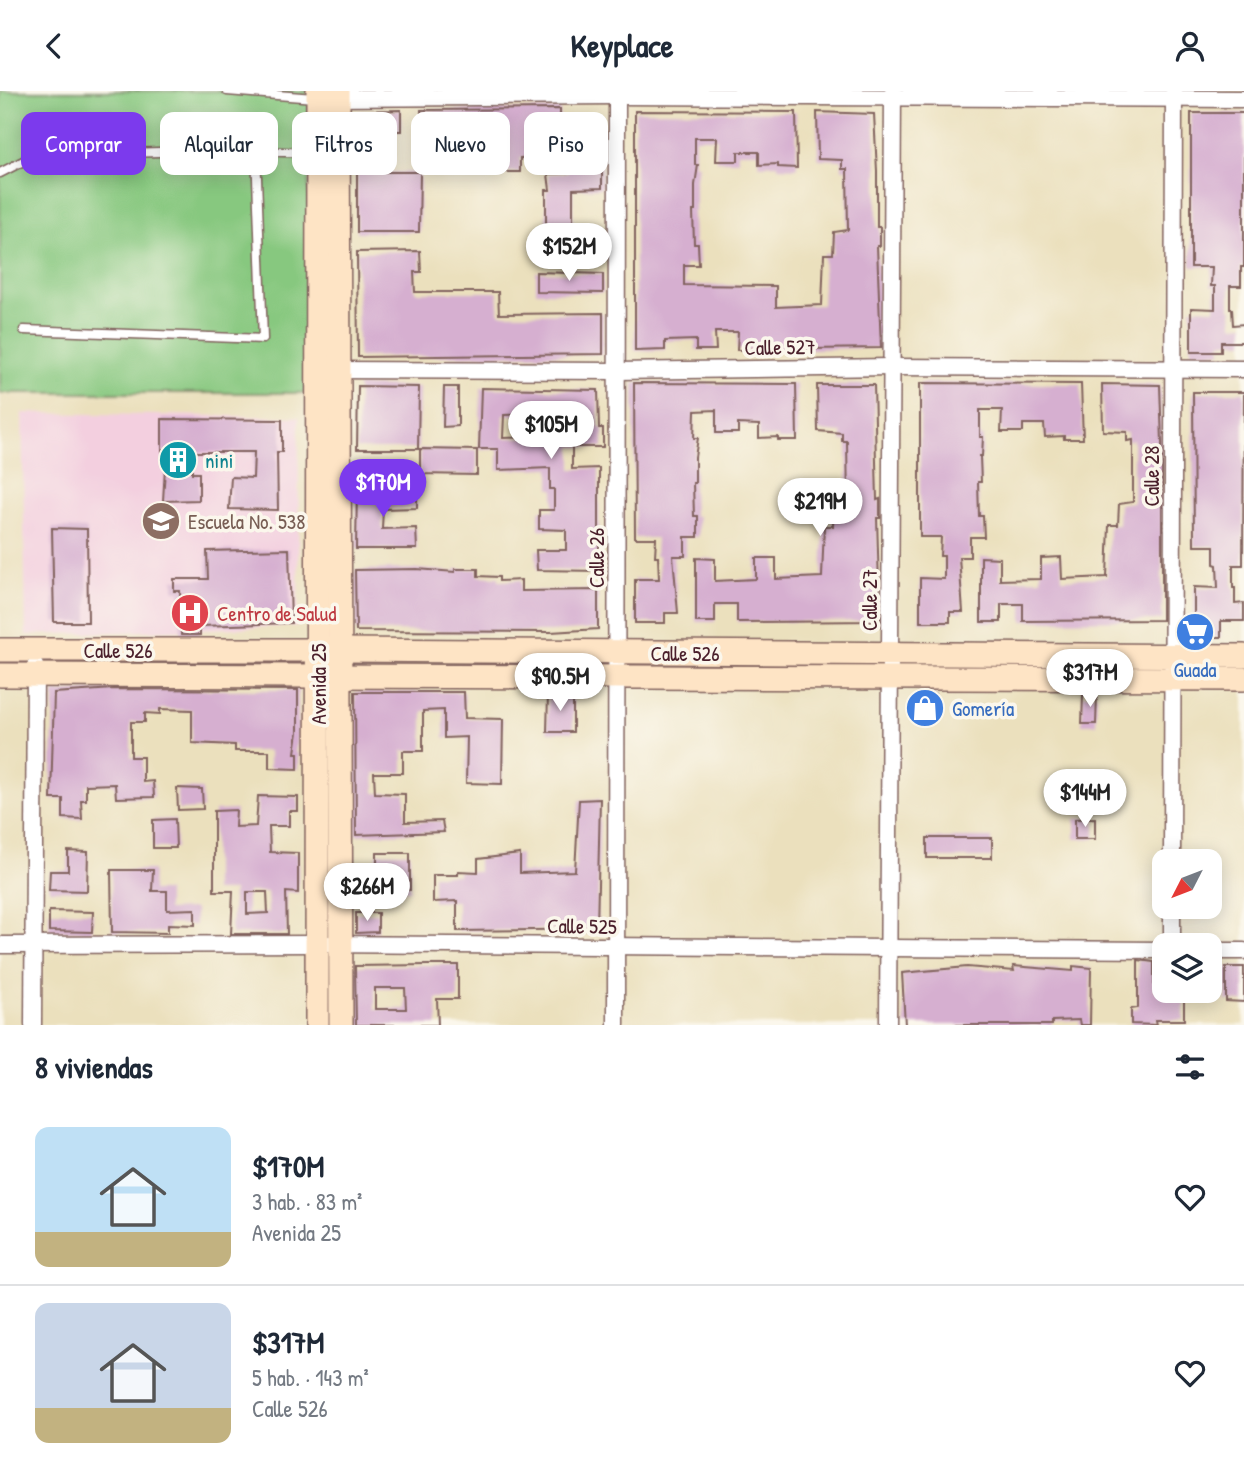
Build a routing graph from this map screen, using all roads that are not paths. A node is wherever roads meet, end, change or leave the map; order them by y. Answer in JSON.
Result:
{"nodes":[{"id":1,"x":227,"y":91,"type":"edge"},
{"id":2,"x":328,"y":94,"type":"edge"},
{"id":3,"x":617,"y":94,"type":"edge"},
{"id":4,"x":893,"y":95,"type":"edge"},
{"id":5,"x":1174,"y":95,"type":"edge"},
{"id":6,"x":1244,"y":99,"type":"edge"},
{"id":7,"x":325,"y":112,"type":"edge"},
{"id":8,"x":160,"y":153,"type":"edge"},
{"id":9,"x":0,"y":173,"type":"edge"},
{"id":10,"x":257,"y":175,"type":"edge"},
{"id":11,"x":319,"y":175,"type":"edge"},
{"id":12,"x":24,"y":330,"type":"dead end"},
{"id":13,"x":891,"y":367,"type":"junction"},
{"id":14,"x":1173,"y":369,"type":"junction"},
{"id":15,"x":1244,"y":369,"type":"edge"},
{"id":16,"x":327,"y":370,"type":"junction"},
{"id":17,"x":617,"y":371,"type":"junction"},
{"id":18,"x":0,"y":650,"type":"edge"},
{"id":19,"x":34,"y":650,"type":"junction"},
{"id":20,"x":330,"y":650,"type":"junction"},
{"id":21,"x":617,"y":653,"type":"junction"},
{"id":22,"x":890,"y":654,"type":"junction"},
{"id":23,"x":1244,"y":656,"type":"edge"},
{"id":24,"x":1172,"y":667,"type":"junction"},
{"id":25,"x":0,"y":675,"type":"edge"},
{"id":26,"x":36,"y":675,"type":"junction"},
{"id":27,"x":341,"y":675,"type":"junction"},
{"id":28,"x":318,"y":676,"type":"junction"},
{"id":29,"x":617,"y":677,"type":"junction"},
{"id":30,"x":890,"y":677,"type":"junction"},
{"id":31,"x":1244,"y":678,"type":"edge"},
{"id":32,"x":1172,"y":849,"type":"edge"},
{"id":33,"x":317,"y":944,"type":"junction"},
{"id":34,"x":342,"y":944,"type":"junction"},
{"id":35,"x":0,"y":945,"type":"edge"},
{"id":36,"x":35,"y":945,"type":"junction"},
{"id":37,"x":617,"y":947,"type":"junction"},
{"id":38,"x":889,"y":949,"type":"junction"},
{"id":39,"x":1152,"y":950,"type":"edge"},
{"id":40,"x":1222,"y":951,"type":"edge"},
{"id":41,"x":1244,"y":951,"type":"edge"},
{"id":42,"x":33,"y":1025,"type":"edge"},
{"id":43,"x":317,"y":1025,"type":"edge"},
{"id":44,"x":341,"y":1025,"type":"edge"},
{"id":45,"x":616,"y":1025,"type":"edge"},
{"id":46,"x":888,"y":1025,"type":"edge"}],
"edges":[{"from":1,"to":2,"type":"lane"},
{"from":2,"to":3,"type":"street"},
{"from":2,"to":7,"type":"main road","name":"Avenida 25"},
{"from":2,"to":16,"type":"main road","name":"Avenida 25"},
{"from":3,"to":4,"type":"street"},
{"from":3,"to":17,"type":"street","name":"Calle 26"},
{"from":4,"to":5,"type":"street"},
{"from":4,"to":13,"type":"street","name":"Calle 27"},
{"from":5,"to":6,"type":"street"},
{"from":5,"to":14,"type":"street","name":"Calle 28"},
{"from":8,"to":9,"type":"lane"},
{"from":10,"to":12,"type":"lane"},
{"from":11,"to":16,"type":"main road","name":"Avenida 25"},
{"from":13,"to":14,"type":"street","name":"Calle 527"},
{"from":13,"to":17,"type":"street","name":"Calle 527"},
{"from":13,"to":22,"type":"street","name":"Calle 27"},
{"from":14,"to":15,"type":"street","name":"Calle 527"},
{"from":14,"to":24,"type":"street","name":"Calle 28"},
{"from":16,"to":17,"type":"street","name":"Calle 527"},
{"from":16,"to":20,"type":"main road","name":"Avenida 25"},
{"from":17,"to":21,"type":"street","name":"Calle 26"},
{"from":18,"to":19,"type":"main road","name":"Calle 526"},
{"from":19,"to":20,"type":"main road","name":"Calle 526"},
{"from":19,"to":26,"type":"street"},
{"from":20,"to":21,"type":"main road","name":"Calle 526"},
{"from":20,"to":27,"type":"main road","name":"Avenida 25"},
{"from":20,"to":28,"type":"main road","name":"Avenida 25"},
{"from":21,"to":22,"type":"main road","name":"Calle 526"},
{"from":21,"to":29,"type":"street","name":"Calle 26"},
{"from":22,"to":24,"type":"main road","name":"Calle 526"},
{"from":22,"to":30,"type":"street","name":"Calle 27"},
{"from":23,"to":24,"type":"main road","name":"Calle 526"},
{"from":24,"to":30,"type":"main road","name":"Calle 526"},
{"from":24,"to":31,"type":"main road","name":"Calle 526"},
{"from":24,"to":32,"type":"street","name":"Calle 28"},
{"from":25,"to":26,"type":"main road","name":"Calle 526"},
{"from":26,"to":28,"type":"main road","name":"Calle 526"},
{"from":26,"to":36,"type":"street"},
{"from":27,"to":28,"type":"main road","name":"Calle 526"},
{"from":27,"to":29,"type":"main road","name":"Calle 526"},
{"from":27,"to":34,"type":"main road","name":"Avenida 25"},
{"from":28,"to":33,"type":"main road","name":"Avenida 25"},
{"from":29,"to":30,"type":"main road","name":"Calle 526"},
{"from":29,"to":37,"type":"street","name":"Calle 26"},
{"from":30,"to":38,"type":"street","name":"Calle 27"},
{"from":33,"to":34,"type":"street","name":"Calle 525"},
{"from":33,"to":36,"type":"street","name":"Calle 525"},
{"from":33,"to":43,"type":"main road","name":"Avenida 25"},
{"from":34,"to":37,"type":"street","name":"Calle 525"},
{"from":34,"to":44,"type":"main road","name":"Avenida 25"},
{"from":35,"to":36,"type":"street","name":"Calle 525"},
{"from":36,"to":42,"type":"street"},
{"from":37,"to":38,"type":"street","name":"Calle 525"},
{"from":37,"to":45,"type":"street","name":"Calle 26"},
{"from":38,"to":39,"type":"street","name":"Calle 525"},
{"from":38,"to":46,"type":"street","name":"Calle 27"},
{"from":40,"to":41,"type":"street"}]}
